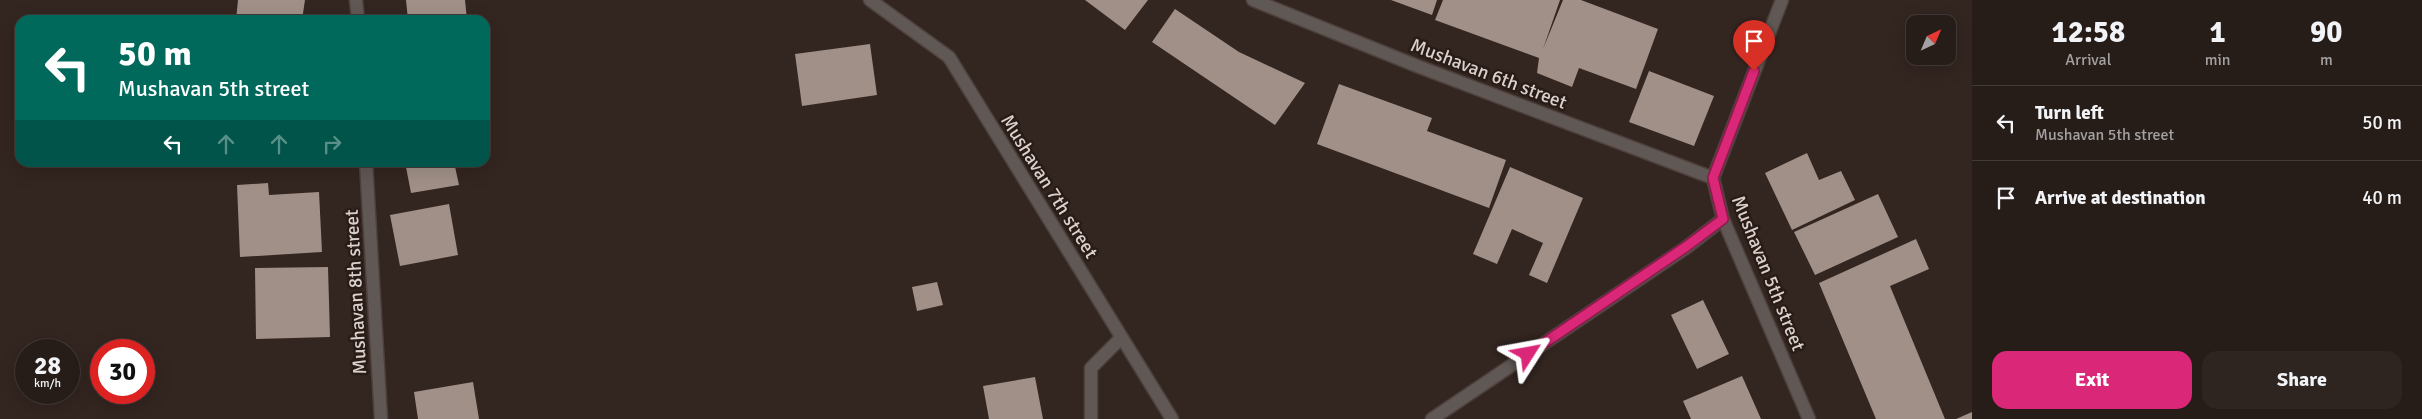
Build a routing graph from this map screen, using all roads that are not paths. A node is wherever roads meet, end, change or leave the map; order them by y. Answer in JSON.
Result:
{"nodes":[{"id":1,"x":356,"y":0,"type":"edge"},
{"id":2,"x":870,"y":0,"type":"edge"},
{"id":3,"x":1254,"y":0,"type":"edge"},
{"id":4,"x":1782,"y":0,"type":"edge"},
{"id":5,"x":358,"y":15,"type":"edge"},
{"id":6,"x":366,"y":167,"type":"edge"},
{"id":7,"x":1713,"y":178,"type":"junction"},
{"id":8,"x":1723,"y":219,"type":"junction"},
{"id":9,"x":1122,"y":338,"type":"junction"},
{"id":10,"x":381,"y":419,"type":"edge"},
{"id":11,"x":1091,"y":419,"type":"edge"},
{"id":12,"x":1172,"y":419,"type":"edge"},
{"id":13,"x":1432,"y":419,"type":"edge"},
{"id":14,"x":1809,"y":419,"type":"edge"}],
"edges":[{"from":1,"to":5,"type":"street"},
{"from":2,"to":9,"type":"street","name":"Mushavan 7th street"},
{"from":3,"to":7,"type":"street","name":"Mushavan 6th street"},
{"from":4,"to":7,"type":"street","name":"Mushavan 5th street"},
{"from":6,"to":10,"type":"street","name":"Mushavan 8th street"},
{"from":7,"to":8,"type":"street","name":"Mushavan 5th street"},
{"from":8,"to":13,"type":"street"},
{"from":8,"to":14,"type":"street","name":"Mushavan 5th street"},
{"from":9,"to":11,"type":"street"},
{"from":9,"to":12,"type":"street","name":"Mushavan 7th street"}]}
